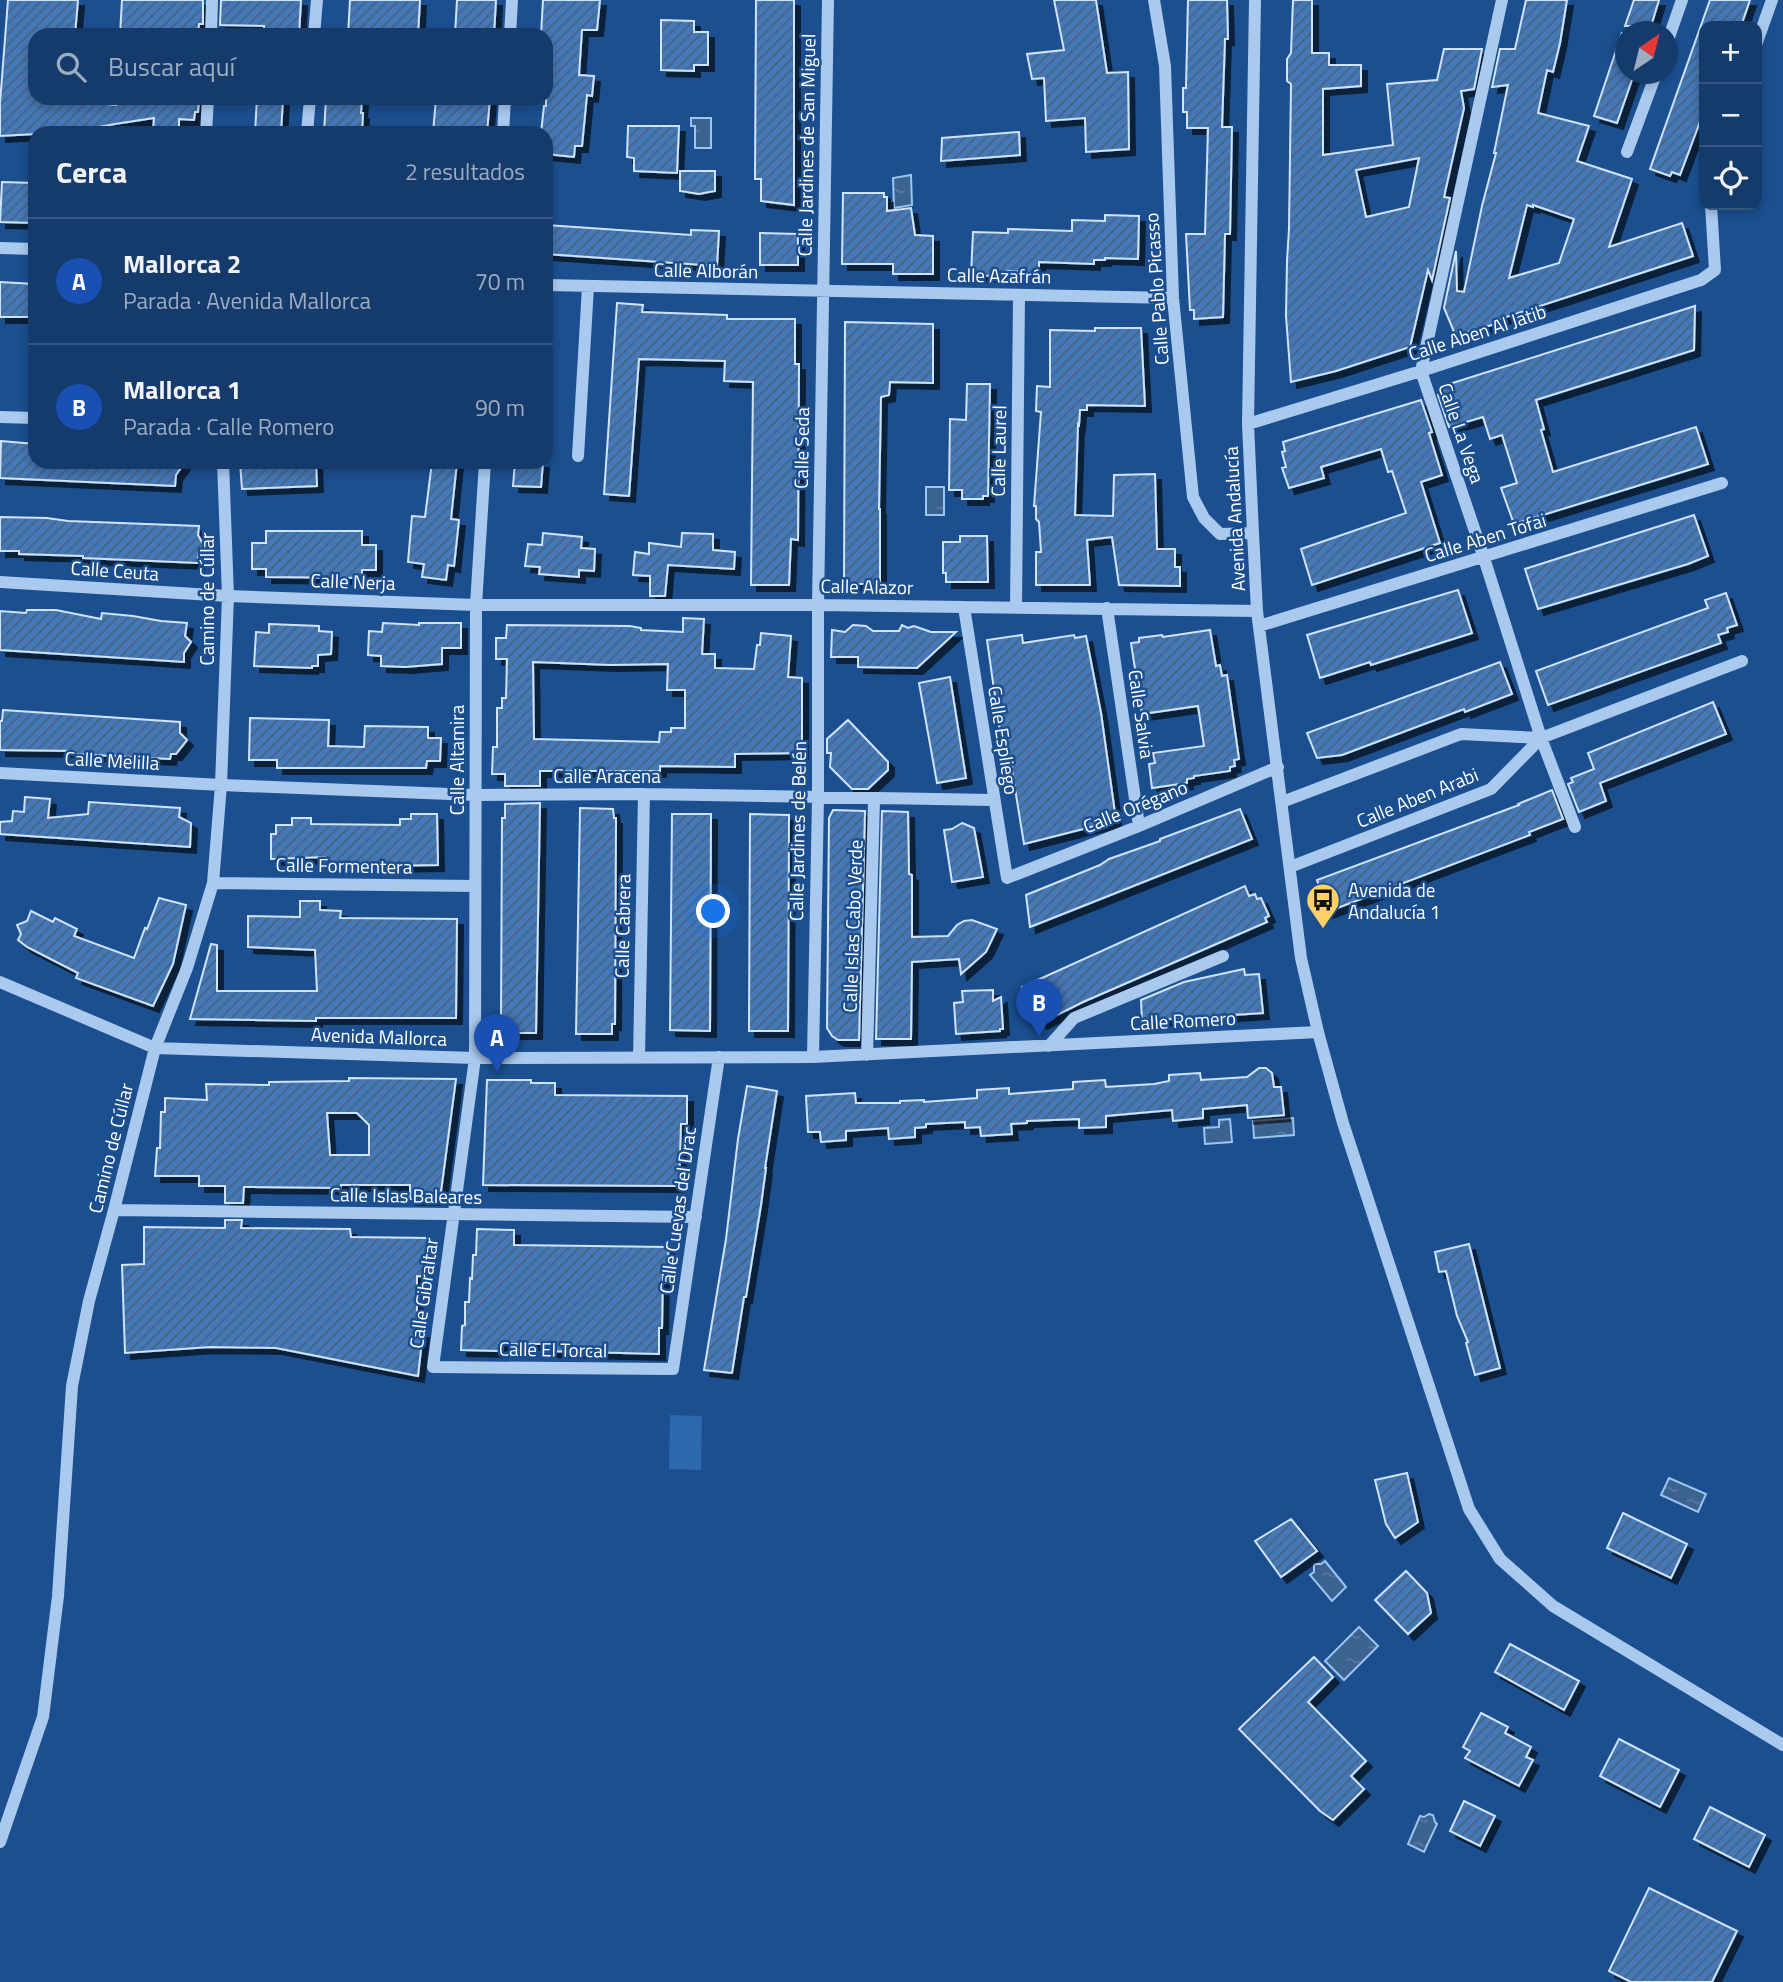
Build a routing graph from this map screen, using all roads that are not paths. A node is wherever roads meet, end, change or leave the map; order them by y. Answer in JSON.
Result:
{"nodes":[{"id":1,"x":212,"y":0,"type":"edge"},
{"id":2,"x":317,"y":0,"type":"edge"},
{"id":3,"x":512,"y":0,"type":"edge"},
{"id":4,"x":828,"y":0,"type":"edge"},
{"id":5,"x":1154,"y":0,"type":"edge"},
{"id":6,"x":1255,"y":0,"type":"edge"},
{"id":7,"x":1502,"y":0,"type":"edge"},
{"id":8,"x":1682,"y":0,"type":"edge"},
{"id":9,"x":1772,"y":0,"type":"edge"},
{"id":10,"x":1675,"y":21,"type":"edge"},
{"id":11,"x":211,"y":28,"type":"edge"},
{"id":12,"x":315,"y":28,"type":"edge"},
{"id":13,"x":510,"y":28,"type":"edge"},
{"id":14,"x":1762,"y":29,"type":"edge"},
{"id":15,"x":1652,"y":84,"type":"edge"},
{"id":16,"x":208,"y":105,"type":"edge"},
{"id":17,"x":309,"y":105,"type":"edge"},
{"id":18,"x":505,"y":105,"type":"edge"},
{"id":19,"x":206,"y":126,"type":"edge"},
{"id":20,"x":308,"y":126,"type":"edge"},
{"id":21,"x":503,"y":126,"type":"edge"},
{"id":22,"x":1627,"y":152,"type":"dead end"},
{"id":23,"x":1711,"y":210,"type":"edge"},
{"id":24,"x":0,"y":248,"type":"edge"},
{"id":25,"x":28,"y":249,"type":"edge"},
{"id":26,"x":553,"y":285,"type":"edge"},
{"id":27,"x":588,"y":287,"type":"junction"},
{"id":28,"x":823,"y":291,"type":"junction"},
{"id":29,"x":1019,"y":295,"type":"junction"},
{"id":30,"x":1173,"y":298,"type":"junction"},
{"id":31,"x":1421,"y":371,"type":"junction"},
{"id":32,"x":0,"y":417,"type":"edge"},
{"id":33,"x":28,"y":418,"type":"edge"},
{"id":34,"x":1248,"y":424,"type":"junction"},
{"id":35,"x":578,"y":456,"type":"dead end"},
{"id":36,"x":223,"y":469,"type":"edge"},
{"id":37,"x":485,"y":469,"type":"edge"},
{"id":38,"x":1722,"y":483,"type":"dead end"},
{"id":39,"x":1253,"y":533,"type":"junction"},
{"id":40,"x":1484,"y":558,"type":"junction"},
{"id":41,"x":0,"y":582,"type":"edge"},
{"id":42,"x":228,"y":596,"type":"junction"},
{"id":43,"x":476,"y":604,"type":"junction"},
{"id":44,"x":818,"y":605,"type":"junction"},
{"id":45,"x":964,"y":607,"type":"junction"},
{"id":46,"x":1016,"y":607,"type":"junction"},
{"id":47,"x":1107,"y":608,"type":"junction"},
{"id":48,"x":1257,"y":611,"type":"junction"},
{"id":49,"x":1259,"y":626,"type":"junction"},
{"id":50,"x":1742,"y":661,"type":"dead end"},
{"id":51,"x":1541,"y":738,"type":"junction"},
{"id":52,"x":1278,"y":767,"type":"junction"},
{"id":53,"x":0,"y":773,"type":"edge"},
{"id":54,"x":221,"y":785,"type":"junction"},
{"id":55,"x":644,"y":794,"type":"junction"},
{"id":56,"x":475,"y":795,"type":"junction"},
{"id":57,"x":818,"y":798,"type":"junction"},
{"id":58,"x":874,"y":799,"type":"junction"},
{"id":59,"x":993,"y":800,"type":"junction"},
{"id":60,"x":1282,"y":802,"type":"junction"},
{"id":61,"x":1139,"y":825,"type":"junction"},
{"id":62,"x":1575,"y":827,"type":"dead end"},
{"id":63,"x":1290,"y":867,"type":"junction"},
{"id":64,"x":1007,"y":878,"type":"joint"},
{"id":65,"x":213,"y":883,"type":"junction"},
{"id":66,"x":475,"y":886,"type":"junction"},
{"id":67,"x":1223,"y":956,"type":"dead end"},
{"id":68,"x":0,"y":982,"type":"edge"},
{"id":69,"x":1318,"y":1032,"type":"junction"},
{"id":70,"x":1049,"y":1046,"type":"junction"},
{"id":71,"x":155,"y":1048,"type":"junction"},
{"id":72,"x":867,"y":1055,"type":"junction"},
{"id":73,"x":719,"y":1057,"type":"junction"},
{"id":74,"x":813,"y":1057,"type":"junction"},
{"id":75,"x":639,"y":1058,"type":"junction"},
{"id":76,"x":474,"y":1059,"type":"junction"},
{"id":77,"x":114,"y":1210,"type":"junction"},
{"id":78,"x":453,"y":1215,"type":"junction"},
{"id":79,"x":696,"y":1217,"type":"junction"},
{"id":80,"x":433,"y":1367,"type":"joint"},
{"id":81,"x":673,"y":1369,"type":"joint"},
{"id":82,"x":1783,"y":1745,"type":"edge"},
{"id":83,"x":0,"y":1842,"type":"edge"}],
"edges":[{"from":1,"to":11,"type":"street"},
{"from":2,"to":12,"type":"street"},
{"from":3,"to":13,"type":"street"},
{"from":4,"to":28,"type":"street","name":"Calle Jardines de San Miguel"},
{"from":5,"to":30,"type":"street","name":"Calle Pablo Picasso"},
{"from":6,"to":34,"type":"street","name":"Avenida Andalucía"},
{"from":7,"to":31,"type":"street","name":"Calle La Vega"},
{"from":8,"to":10,"type":"street"},
{"from":9,"to":14,"type":"street"},
{"from":15,"to":22,"type":"street"},
{"from":16,"to":19,"type":"street"},
{"from":17,"to":20,"type":"street"},
{"from":18,"to":21,"type":"street"},
{"from":23,"to":31,"type":"street","name":"Calle Aben Al Jatib"},
{"from":24,"to":25,"type":"street"},
{"from":26,"to":27,"type":"street","name":"Calle Alborán"},
{"from":27,"to":28,"type":"street","name":"Calle Alborán"},
{"from":27,"to":35,"type":"street"},
{"from":28,"to":29,"type":"street","name":"Calle Azafrán"},
{"from":28,"to":44,"type":"street","name":"Calle Seda"},
{"from":29,"to":30,"type":"street","name":"Calle Azafrán"},
{"from":29,"to":46,"type":"street","name":"Calle Laurel"},
{"from":30,"to":39,"type":"street","name":"Calle Pablo Picasso"},
{"from":31,"to":34,"type":"street","name":"Calle Aben Al Jatib"},
{"from":31,"to":40,"type":"street","name":"Calle La Vega"},
{"from":32,"to":33,"type":"street"},
{"from":34,"to":39,"type":"street","name":"Avenida Andalucía"},
{"from":36,"to":42,"type":"street","name":"Camino de Cúllar"},
{"from":37,"to":43,"type":"street","name":"Calle Altamira"},
{"from":38,"to":40,"type":"street","name":"Calle Aben Tofai"},
{"from":39,"to":48,"type":"street","name":"Avenida Andalucía"},
{"from":40,"to":49,"type":"street","name":"Calle Aben Tofai"},
{"from":40,"to":51,"type":"street","name":"Calle La Vega"},
{"from":41,"to":42,"type":"street","name":"Calle Ceuta"},
{"from":42,"to":43,"type":"street","name":"Calle Nerja"},
{"from":42,"to":54,"type":"street","name":"Camino de Cúllar"},
{"from":43,"to":44,"type":"street","name":"Calle Alazor"},
{"from":43,"to":56,"type":"street","name":"Calle Altamira"},
{"from":44,"to":45,"type":"street","name":"Calle Alazor"},
{"from":44,"to":57,"type":"street","name":"Calle Jardines de Belén"},
{"from":45,"to":46,"type":"street","name":"Calle Alazor"},
{"from":45,"to":59,"type":"street","name":"Calle Espliego"},
{"from":46,"to":47,"type":"street","name":"Calle Alazor"},
{"from":47,"to":48,"type":"street","name":"Calle Alazor"},
{"from":47,"to":61,"type":"street","name":"Calle Salvia"},
{"from":48,"to":49,"type":"street","name":"Avenida Andalucía"},
{"from":49,"to":52,"type":"street","name":"Avenida Andalucía"},
{"from":50,"to":51,"type":"street","name":"Calle Aben Arabi"},
{"from":51,"to":60,"type":"street","name":"Calle Aben Arabi"},
{"from":51,"to":62,"type":"street","name":"Calle La Vega"},
{"from":51,"to":63,"type":"street","name":"Calle Aben Arabi"},
{"from":52,"to":60,"type":"street","name":"Avenida Andalucía"},
{"from":52,"to":61,"type":"street","name":"Calle Orégano"},
{"from":53,"to":54,"type":"street","name":"Calle Melilla"},
{"from":54,"to":56,"type":"street","name":"Calle Aracena"},
{"from":54,"to":65,"type":"street","name":"Camino de Cúllar"},
{"from":55,"to":56,"type":"street","name":"Calle Aracena"},
{"from":55,"to":57,"type":"street","name":"Calle Aracena"},
{"from":55,"to":75,"type":"street","name":"Calle Cabrera"},
{"from":56,"to":66,"type":"street","name":"Calle Altamira"},
{"from":57,"to":58,"type":"street","name":"Calle Aracena"},
{"from":57,"to":74,"type":"street","name":"Calle Jardines de Belén"},
{"from":58,"to":59,"type":"street","name":"Calle Aracena"},
{"from":58,"to":72,"type":"street","name":"Calle Islas Cabo Verde"},
{"from":59,"to":64,"type":"street","name":"Calle Espliego"},
{"from":60,"to":63,"type":"street","name":"Avenida Andalucía"},
{"from":61,"to":64,"type":"street","name":"Calle Orégano"},
{"from":63,"to":69,"type":"street","name":"Avenida Andalucía"},
{"from":65,"to":66,"type":"street","name":"Calle Formentera"},
{"from":65,"to":71,"type":"street","name":"Camino de Cúllar"},
{"from":66,"to":76,"type":"street","name":"Calle Altamira"},
{"from":67,"to":70,"type":"street","name":"Calle Romero"},
{"from":68,"to":71,"type":"street"},
{"from":69,"to":70,"type":"street","name":"Calle Romero"},
{"from":69,"to":82,"type":"street","name":"Avenida Andalucía"},
{"from":70,"to":72,"type":"street","name":"Calle Romero"},
{"from":71,"to":76,"type":"street","name":"Avenida Mallorca"},
{"from":71,"to":77,"type":"street","name":"Camino de Cúllar"},
{"from":72,"to":74,"type":"street","name":"Calle Romero"},
{"from":73,"to":74,"type":"street","name":"Avenida Mallorca"},
{"from":73,"to":75,"type":"street","name":"Avenida Mallorca"},
{"from":73,"to":79,"type":"street","name":"Calle Cuevas del Drac"},
{"from":75,"to":76,"type":"street","name":"Avenida Mallorca"},
{"from":76,"to":78,"type":"street","name":"Calle Gibraltar"},
{"from":77,"to":78,"type":"street","name":"Calle Islas Baleares"},
{"from":77,"to":83,"type":"street","name":"Camino de Cúllar"},
{"from":78,"to":79,"type":"street","name":"Calle Islas Baleares"},
{"from":78,"to":80,"type":"street","name":"Calle Gibraltar"},
{"from":79,"to":81,"type":"street","name":"Calle Cuevas del Drac"},
{"from":80,"to":81,"type":"street","name":"Calle El Torcal"}]}
